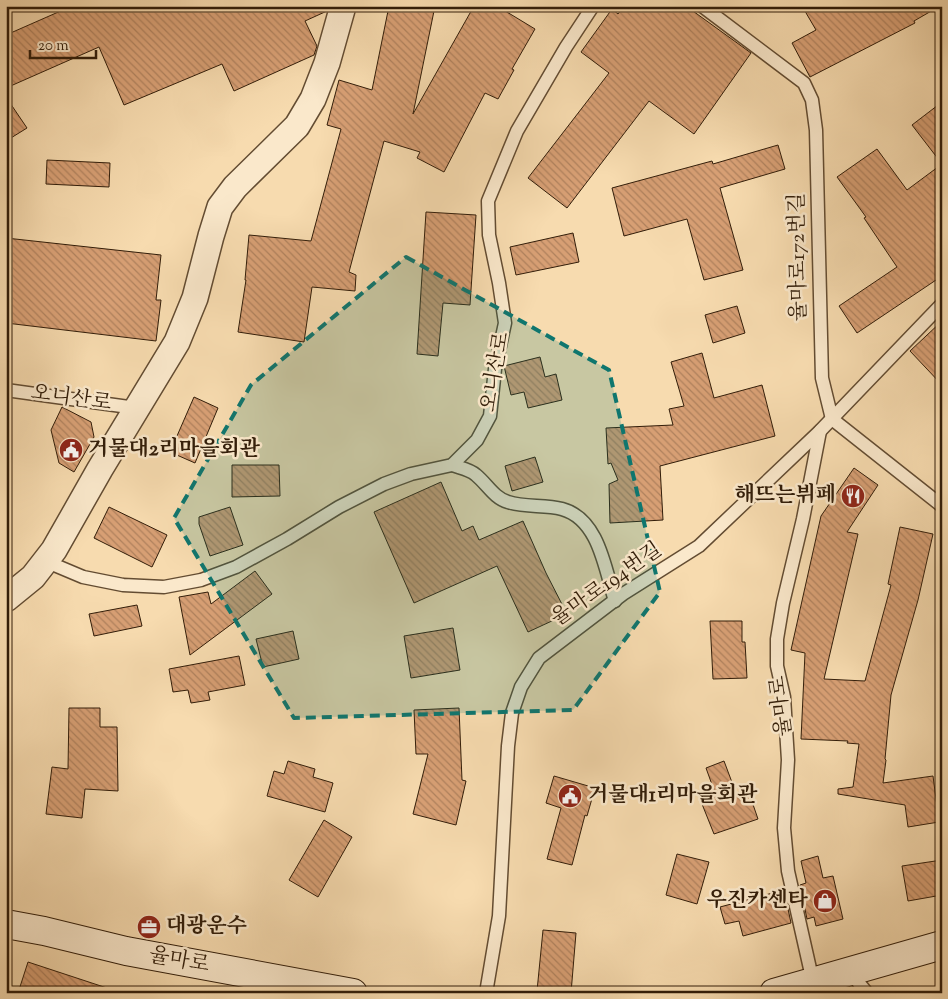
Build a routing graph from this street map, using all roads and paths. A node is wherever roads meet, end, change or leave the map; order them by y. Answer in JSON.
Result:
{"nodes":[{"id":1,"x":343,"y":6,"type":"edge"},
{"id":2,"x":593,"y":6,"type":"edge"},
{"id":3,"x":702,"y":6,"type":"edge"},
{"id":4,"x":942,"y":304,"type":"edge"},
{"id":5,"x":6,"y":390,"type":"edge"},
{"id":6,"x":136,"y":408,"type":"junction"},
{"id":7,"x":832,"y":419,"type":"junction"},
{"id":8,"x":820,"y":431,"type":"junction"},
{"id":9,"x":452,"y":465,"type":"junction"},
{"id":10,"x":942,"y":506,"type":"edge"},
{"id":11,"x":45,"y":562,"type":"junction"},
{"id":12,"x":6,"y":599,"type":"edge"},
{"id":13,"x":615,"y":601,"type":"junction"},
{"id":14,"x":6,"y":924,"type":"edge"},
{"id":15,"x":942,"y":945,"type":"edge"},
{"id":16,"x":850,"y":972,"type":"junction"},
{"id":17,"x":814,"y":982,"type":"junction"},
{"id":18,"x":353,"y":993,"type":"edge"},
{"id":19,"x":486,"y":993,"type":"edge"},
{"id":20,"x":774,"y":993,"type":"edge"},
{"id":21,"x":868,"y":993,"type":"edge"}],
"edges":[{"from":1,"to":6,"type":"street","name":"오니산로"},
{"from":2,"to":9,"type":"lane","name":"오니산로"},
{"from":3,"to":7,"type":"lane","name":"율마로172번길"},
{"from":4,"to":7,"type":"lane","name":"율마로194번길"},
{"from":5,"to":6,"type":"lane","name":"오니산로"},
{"from":6,"to":11,"type":"street","name":"오니산로"},
{"from":7,"to":8,"type":"lane","name":"율마로194번길"},
{"from":7,"to":10,"type":"lane"},
{"from":8,"to":13,"type":"lane","name":"율마로194번길"},
{"from":8,"to":17,"type":"lane","name":"율마로"},
{"from":9,"to":11,"type":"lane"},
{"from":9,"to":13,"type":"lane"},
{"from":11,"to":12,"type":"street","name":"오니산로"},
{"from":13,"to":19,"type":"lane","name":"율마로194번길"},
{"from":14,"to":18,"type":"street","name":"율마로"},
{"from":15,"to":16,"type":"street"},
{"from":16,"to":17,"type":"street"},
{"from":16,"to":21,"type":"lane"},
{"from":17,"to":20,"type":"street"}]}
